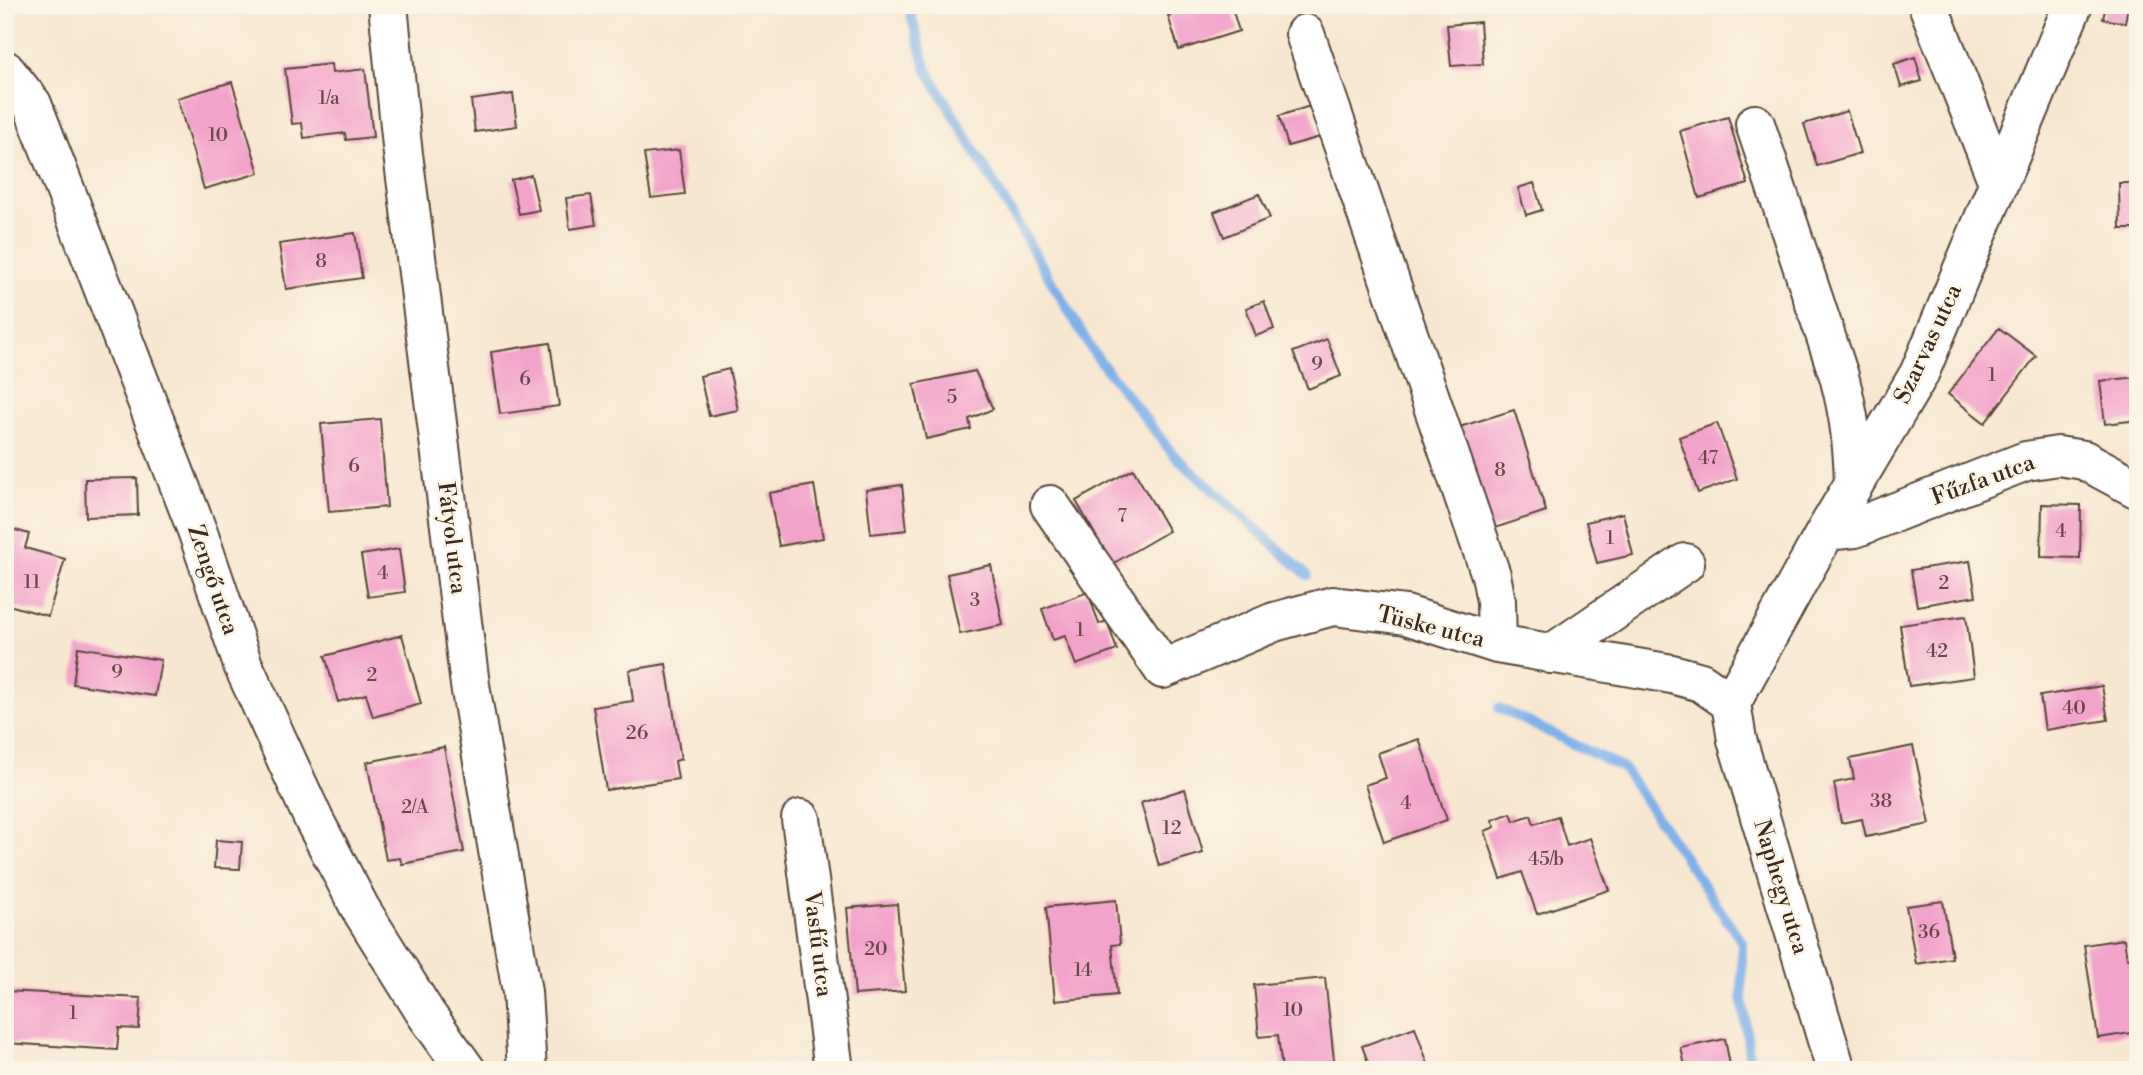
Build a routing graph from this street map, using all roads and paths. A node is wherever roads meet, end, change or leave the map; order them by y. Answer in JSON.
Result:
{"nodes":[{"id":1,"x":388,"y":5,"type":"edge"},
{"id":2,"x":1928,"y":5,"type":"edge"},
{"id":3,"x":2073,"y":5,"type":"edge"},
{"id":4,"x":1305,"y":34,"type":"dead end"},
{"id":5,"x":5,"y":70,"type":"edge"},
{"id":6,"x":1755,"y":124,"type":"dead end"},
{"id":7,"x":1998,"y":182,"type":"junction"},
{"id":8,"x":1854,"y":484,"type":"junction"},
{"id":9,"x":2138,"y":489,"type":"edge"},
{"id":10,"x":1050,"y":505,"type":"dead end"},
{"id":11,"x":1826,"y":531,"type":"junction"},
{"id":12,"x":1685,"y":563,"type":"dead end"},
{"id":13,"x":1497,"y":644,"type":"junction"},
{"id":14,"x":1551,"y":654,"type":"junction"},
{"id":15,"x":1731,"y":703,"type":"junction"},
{"id":16,"x":802,"y":819,"type":"dead end"},
{"id":17,"x":466,"y":1070,"type":"edge"},
{"id":18,"x":527,"y":1070,"type":"edge"},
{"id":19,"x":834,"y":1070,"type":"edge"},
{"id":20,"x":1836,"y":1070,"type":"edge"}],
"edges":[{"from":1,"to":18,"type":"street","name":"Fátyol utca"},
{"from":2,"to":7,"type":"street"},
{"from":3,"to":7,"type":"street","name":"Szarvas utca"},
{"from":4,"to":13,"type":"street"},
{"from":5,"to":17,"type":"street","name":"Zengő utca"},
{"from":6,"to":8,"type":"street"},
{"from":7,"to":8,"type":"street","name":"Szarvas utca"},
{"from":8,"to":11,"type":"street","name":"Szarvas utca"},
{"from":9,"to":11,"type":"street","name":"Fűzfa utca"},
{"from":10,"to":13,"type":"street","name":"Tüske utca"},
{"from":11,"to":15,"type":"street","name":"Szarvas utca"},
{"from":12,"to":14,"type":"street"},
{"from":13,"to":14,"type":"street","name":"Tüske utca"},
{"from":14,"to":15,"type":"street","name":"Tüske utca"},
{"from":15,"to":20,"type":"street","name":"Naphegy utca"},
{"from":16,"to":19,"type":"street","name":"Vasfű utca"}]}
